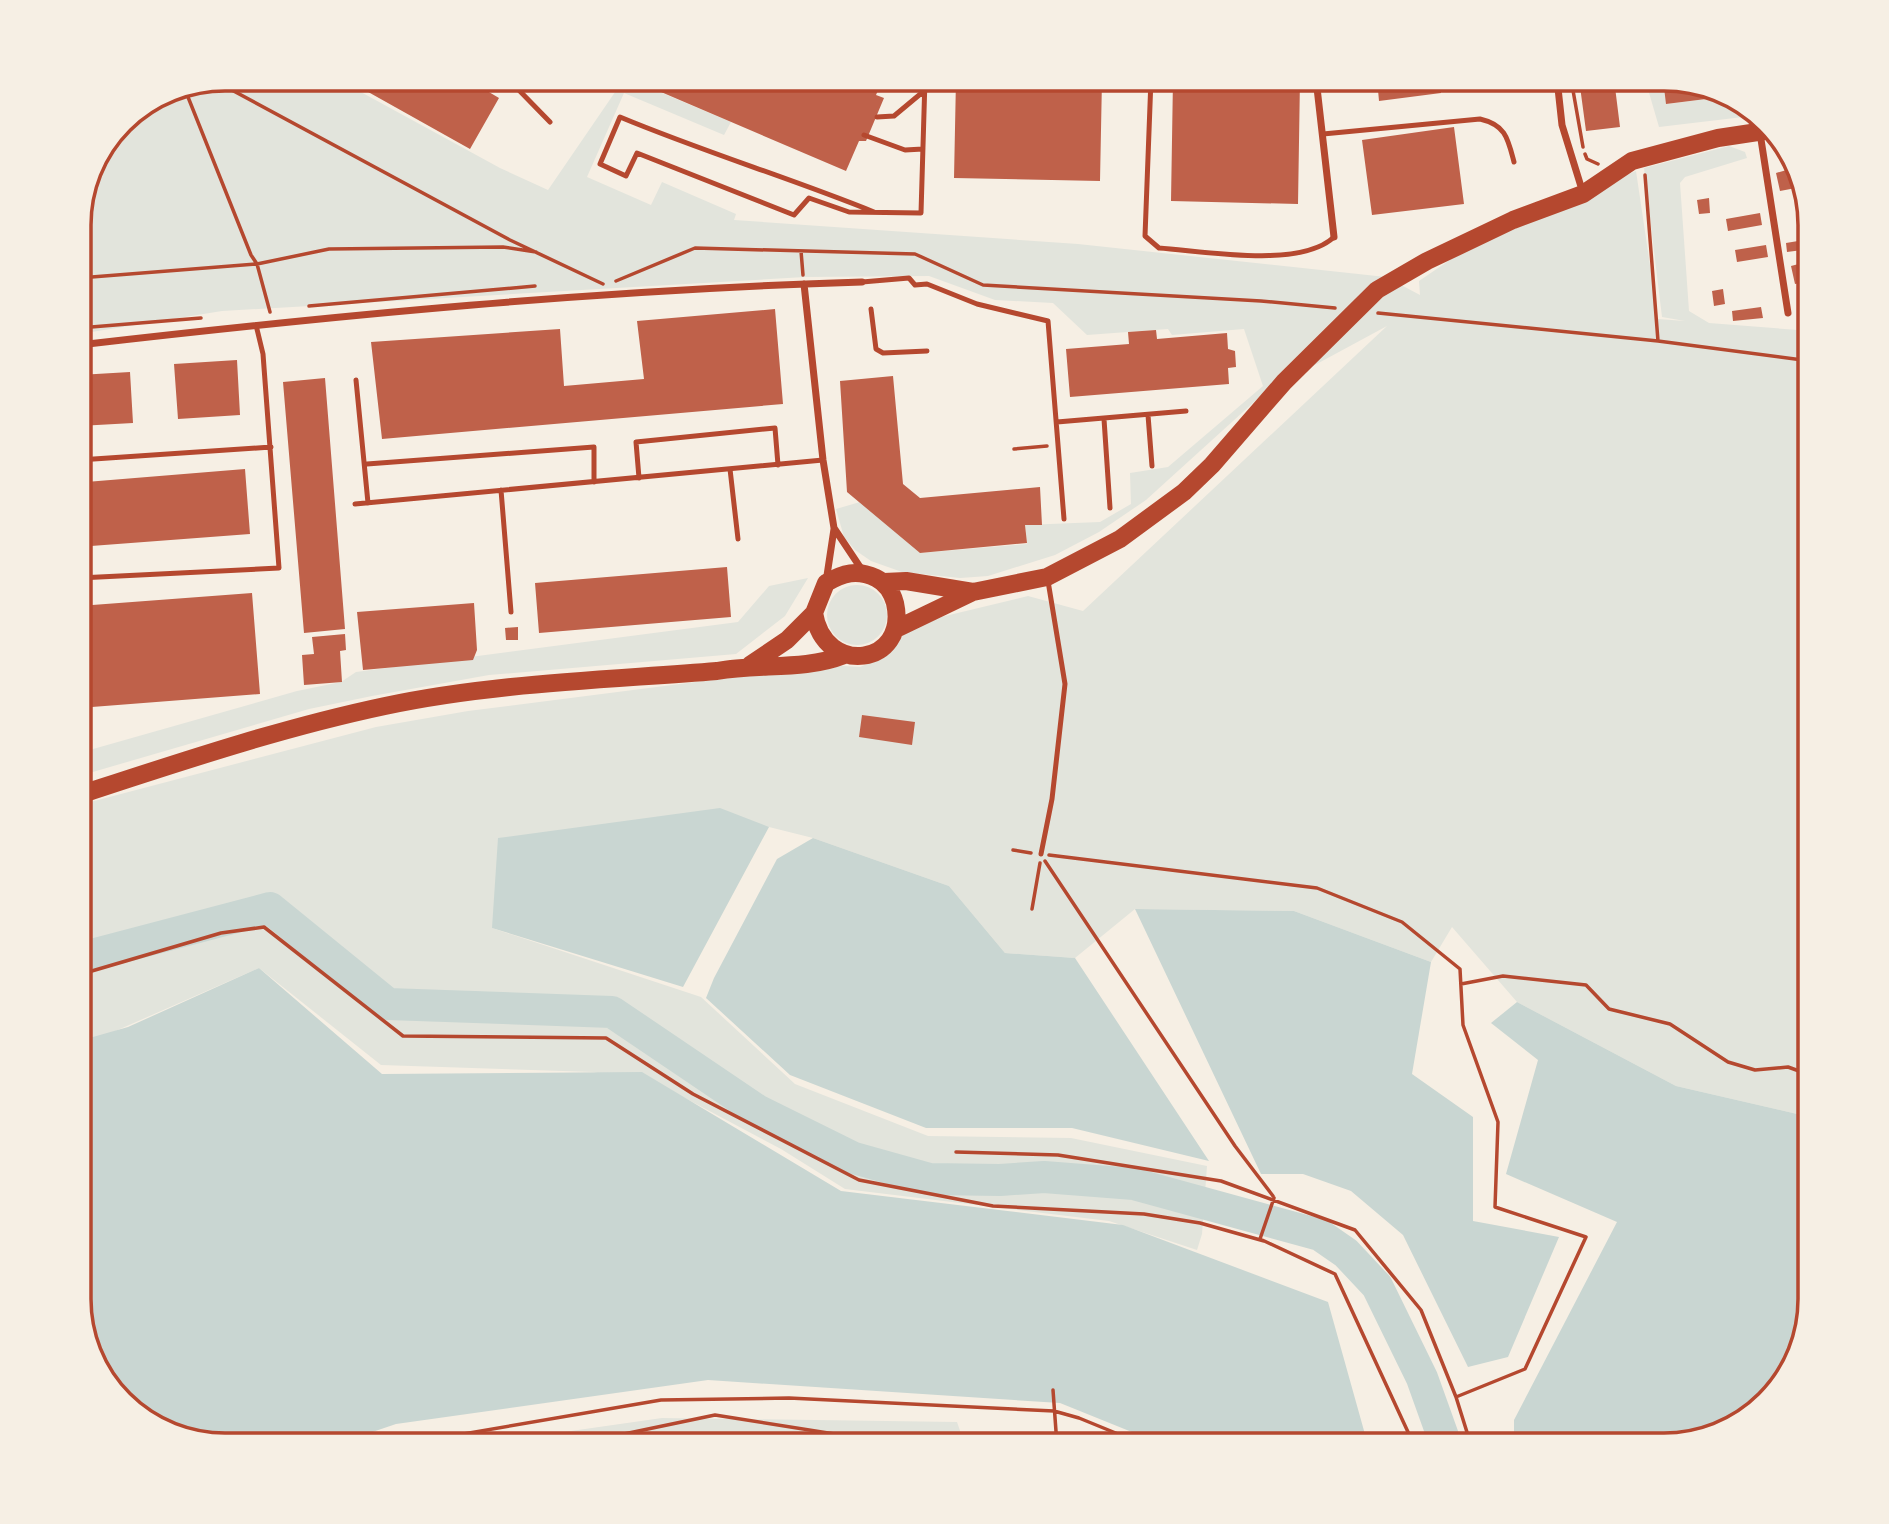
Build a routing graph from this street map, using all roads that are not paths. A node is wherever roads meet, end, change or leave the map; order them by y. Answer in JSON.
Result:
{"nodes":[{"id":1,"x":520,"y":91,"type":"edge"},
{"id":2,"x":924,"y":91,"type":"edge"},
{"id":3,"x":925,"y":91,"type":"edge"},
{"id":4,"x":1151,"y":91,"type":"edge"},
{"id":5,"x":1318,"y":91,"type":"edge"},
{"id":6,"x":1558,"y":91,"type":"edge"},
{"id":7,"x":877,"y":117,"type":"dead end"},
{"id":8,"x":550,"y":122,"type":"dead end"},
{"id":9,"x":1760,"y":131,"type":"edge"},
{"id":10,"x":1323,"y":134,"type":"junction"},
{"id":11,"x":864,"y":135,"type":"dead end"},
{"id":12,"x":1766,"y":139,"type":"edge"},
{"id":13,"x":923,"y":149,"type":"junction"},
{"id":14,"x":1514,"y":162,"type":"dead end"},
{"id":15,"x":1583,"y":194,"type":"junction"},
{"id":16,"x":874,"y":212,"type":"junction"},
{"id":17,"x":1334,"y":237,"type":"joint"},
{"id":18,"x":862,"y":282,"type":"joint"},
{"id":19,"x":804,"y":284,"type":"junction"},
{"id":20,"x":871,"y":309,"type":"dead end"},
{"id":21,"x":1788,"y":313,"type":"dead end"},
{"id":22,"x":256,"y":325,"type":"junction"},
{"id":23,"x":91,"y":344,"type":"edge"},
{"id":24,"x":927,"y":351,"type":"dead end"},
{"id":25,"x":356,"y":380,"type":"dead end"},
{"id":26,"x":1186,"y":411,"type":"dead end"},
{"id":27,"x":1148,"y":415,"type":"junction"},
{"id":28,"x":1104,"y":419,"type":"junction"},
{"id":29,"x":1057,"y":422,"type":"junction"},
{"id":30,"x":271,"y":447,"type":"junction"},
{"id":31,"x":91,"y":459,"type":"edge"},
{"id":32,"x":823,"y":460,"type":"junction"},
{"id":33,"x":367,"y":464,"type":"junction"},
{"id":34,"x":778,"y":465,"type":"junction"},
{"id":35,"x":1152,"y":466,"type":"dead end"},
{"id":36,"x":730,"y":469,"type":"junction"},
{"id":37,"x":639,"y":478,"type":"junction"},
{"id":38,"x":594,"y":482,"type":"junction"},
{"id":39,"x":500,"y":491,"type":"junction"},
{"id":40,"x":368,"y":503,"type":"junction"},
{"id":41,"x":355,"y":504,"type":"dead end"},
{"id":42,"x":1110,"y":508,"type":"dead end"},
{"id":43,"x":1064,"y":519,"type":"dead end"},
{"id":44,"x":834,"y":528,"type":"junction"},
{"id":45,"x":738,"y":539,"type":"dead end"},
{"id":46,"x":863,"y":572,"type":"junction"},
{"id":47,"x":1047,"y":577,"type":"junction"},
{"id":48,"x":91,"y":578,"type":"edge"},
{"id":49,"x":884,"y":582,"type":"junction"},
{"id":50,"x":826,"y":583,"type":"junction"},
{"id":51,"x":973,"y":593,"type":"junction"},
{"id":52,"x":510,"y":612,"type":"dead end"},
{"id":53,"x":814,"y":613,"type":"junction"},
{"id":54,"x":896,"y":629,"type":"junction"},
{"id":55,"x":844,"y":655,"type":"junction"},
{"id":56,"x":750,"y":665,"type":"junction"},
{"id":57,"x":91,"y":791,"type":"edge"},
{"id":58,"x":1041,"y":854,"type":"road end"}],
"edges":[{"from":1,"to":8,"type":"lane"},
{"from":2,"to":7,"type":"lane"},
{"from":3,"to":13,"type":"lane"},
{"from":4,"to":17,"type":"lane"},
{"from":5,"to":10,"type":"street"},
{"from":6,"to":15,"type":"street"},
{"from":9,"to":15,"type":"main road"},
{"from":10,"to":14,"type":"lane"},
{"from":10,"to":17,"type":"street"},
{"from":11,"to":13,"type":"lane"},
{"from":12,"to":21,"type":"street"},
{"from":13,"to":16,"type":"lane"},
{"from":15,"to":47,"type":"main road"},
{"from":16,"to":16,"type":"lane"},
{"from":18,"to":19,"type":"street"},
{"from":18,"to":29,"type":"lane"},
{"from":19,"to":22,"type":"street"},
{"from":19,"to":32,"type":"street"},
{"from":20,"to":24,"type":"lane"},
{"from":22,"to":23,"type":"street"},
{"from":22,"to":30,"type":"lane"},
{"from":25,"to":33,"type":"lane"},
{"from":26,"to":27,"type":"lane"},
{"from":27,"to":28,"type":"lane"},
{"from":27,"to":35,"type":"lane"},
{"from":28,"to":29,"type":"lane"},
{"from":28,"to":42,"type":"lane"},
{"from":29,"to":43,"type":"lane"},
{"from":30,"to":31,"type":"lane"},
{"from":30,"to":48,"type":"lane"},
{"from":32,"to":34,"type":"lane"},
{"from":32,"to":44,"type":"street"},
{"from":33,"to":38,"type":"lane"},
{"from":33,"to":40,"type":"lane"},
{"from":34,"to":36,"type":"lane"},
{"from":34,"to":37,"type":"lane"},
{"from":36,"to":37,"type":"lane"},
{"from":36,"to":45,"type":"lane"},
{"from":37,"to":38,"type":"lane"},
{"from":38,"to":39,"type":"lane"},
{"from":39,"to":40,"type":"lane"},
{"from":39,"to":52,"type":"lane"},
{"from":40,"to":41,"type":"lane"},
{"from":44,"to":46,"type":"street"},
{"from":44,"to":50,"type":"street"},
{"from":46,"to":49,"type":"main road"},
{"from":46,"to":50,"type":"main road"},
{"from":47,"to":51,"type":"main road"},
{"from":47,"to":58,"type":"lane"},
{"from":49,"to":51,"type":"main road"},
{"from":49,"to":54,"type":"main road"},
{"from":50,"to":53,"type":"main road"},
{"from":51,"to":54,"type":"main road"},
{"from":53,"to":55,"type":"main road"},
{"from":53,"to":56,"type":"main road"},
{"from":54,"to":55,"type":"main road"},
{"from":55,"to":56,"type":"main road"},
{"from":56,"to":57,"type":"main road"}]}
